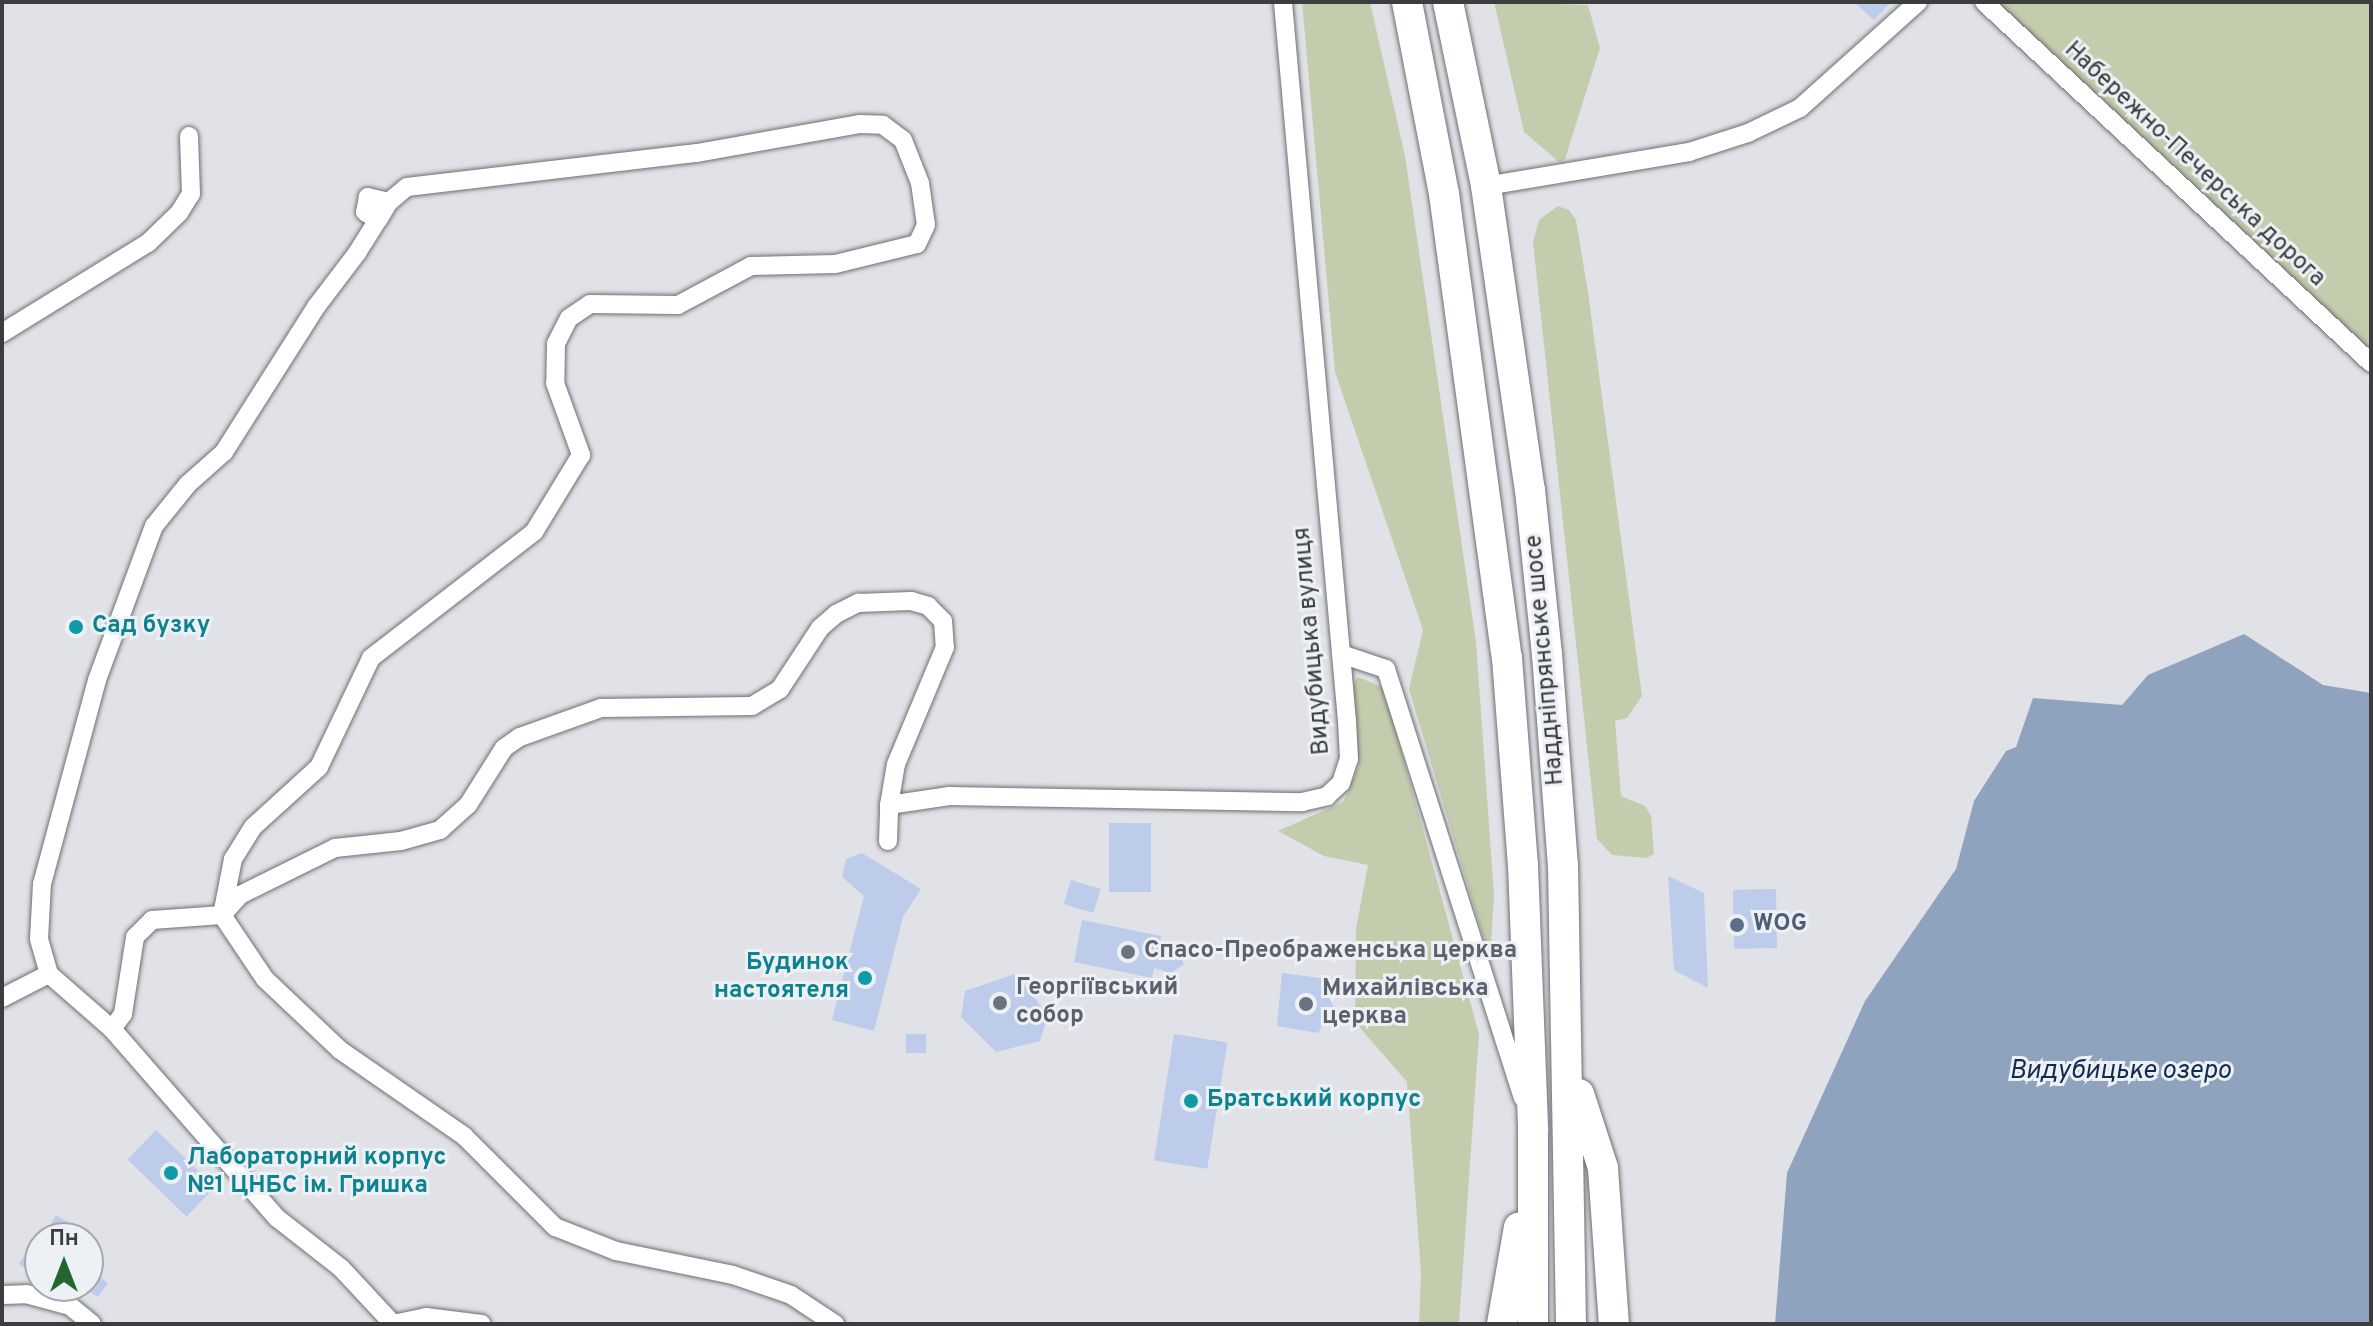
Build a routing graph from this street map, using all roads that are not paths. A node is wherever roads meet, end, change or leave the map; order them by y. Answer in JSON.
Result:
{"nodes":[{"id":1,"x":1283,"y":2,"type":"edge"},
{"id":2,"x":1407,"y":2,"type":"edge"},
{"id":3,"x":1448,"y":2,"type":"edge"},
{"id":4,"x":1918,"y":2,"type":"edge"},
{"id":5,"x":1984,"y":2,"type":"edge"},
{"id":6,"x":189,"y":136,"type":"dead end"},
{"id":7,"x":1486,"y":186,"type":"junction"},
{"id":8,"x":2,"y":333,"type":"edge"},
{"id":9,"x":2371,"y":363,"type":"edge"},
{"id":10,"x":1341,"y":654,"type":"junction"},
{"id":11,"x":889,"y":805,"type":"junction"},
{"id":12,"x":888,"y":841,"type":"dead end"},
{"id":13,"x":222,"y":915,"type":"junction"},
{"id":14,"x":49,"y":974,"type":"junction"},
{"id":15,"x":2,"y":998,"type":"edge"},
{"id":16,"x":112,"y":1029,"type":"junction"},
{"id":17,"x":1570,"y":1066,"type":"junction"},
{"id":18,"x":1533,"y":1139,"type":"junction"},
{"id":19,"x":2,"y":1295,"type":"edge"},
{"id":20,"x":92,"y":1324,"type":"edge"},
{"id":21,"x":393,"y":1324,"type":"edge"},
{"id":22,"x":482,"y":1324,"type":"edge"},
{"id":23,"x":835,"y":1324,"type":"edge"},
{"id":24,"x":1502,"y":1324,"type":"edge"},
{"id":25,"x":1533,"y":1324,"type":"edge"},
{"id":26,"x":1571,"y":1324,"type":"edge"},
{"id":27,"x":1614,"y":1324,"type":"edge"}],
"edges":[{"from":1,"to":10,"type":"street","name":"Видубицька вулиця"},
{"from":2,"to":18,"type":"main road","name":"Наддніпрянське шосе"},
{"from":3,"to":7,"type":"main road","name":"Наддніпрянське шосе"},
{"from":4,"to":7,"type":"street"},
{"from":5,"to":9,"type":"street","name":"Набережно-Печерська дорога"},
{"from":6,"to":8,"type":"street"},
{"from":7,"to":17,"type":"main road","name":"Наддніпрянське шосе"},
{"from":10,"to":11,"type":"street","name":"Видубицька вулиця"},
{"from":10,"to":18,"type":"street"},
{"from":11,"to":12,"type":"street"},
{"from":11,"to":13,"type":"street"},
{"from":13,"to":14,"type":"street"},
{"from":13,"to":16,"type":"street"},
{"from":13,"to":23,"type":"street"},
{"from":14,"to":15,"type":"street"},
{"from":14,"to":16,"type":"street"},
{"from":16,"to":21,"type":"street"},
{"from":17,"to":26,"type":"main road","name":"Наддніпрянське шосе"},
{"from":17,"to":27,"type":"main road"},
{"from":18,"to":24,"type":"main road"},
{"from":18,"to":25,"type":"main road","name":"Наддніпрянське шосе"},
{"from":19,"to":20,"type":"street"},
{"from":21,"to":22,"type":"street"}]}
